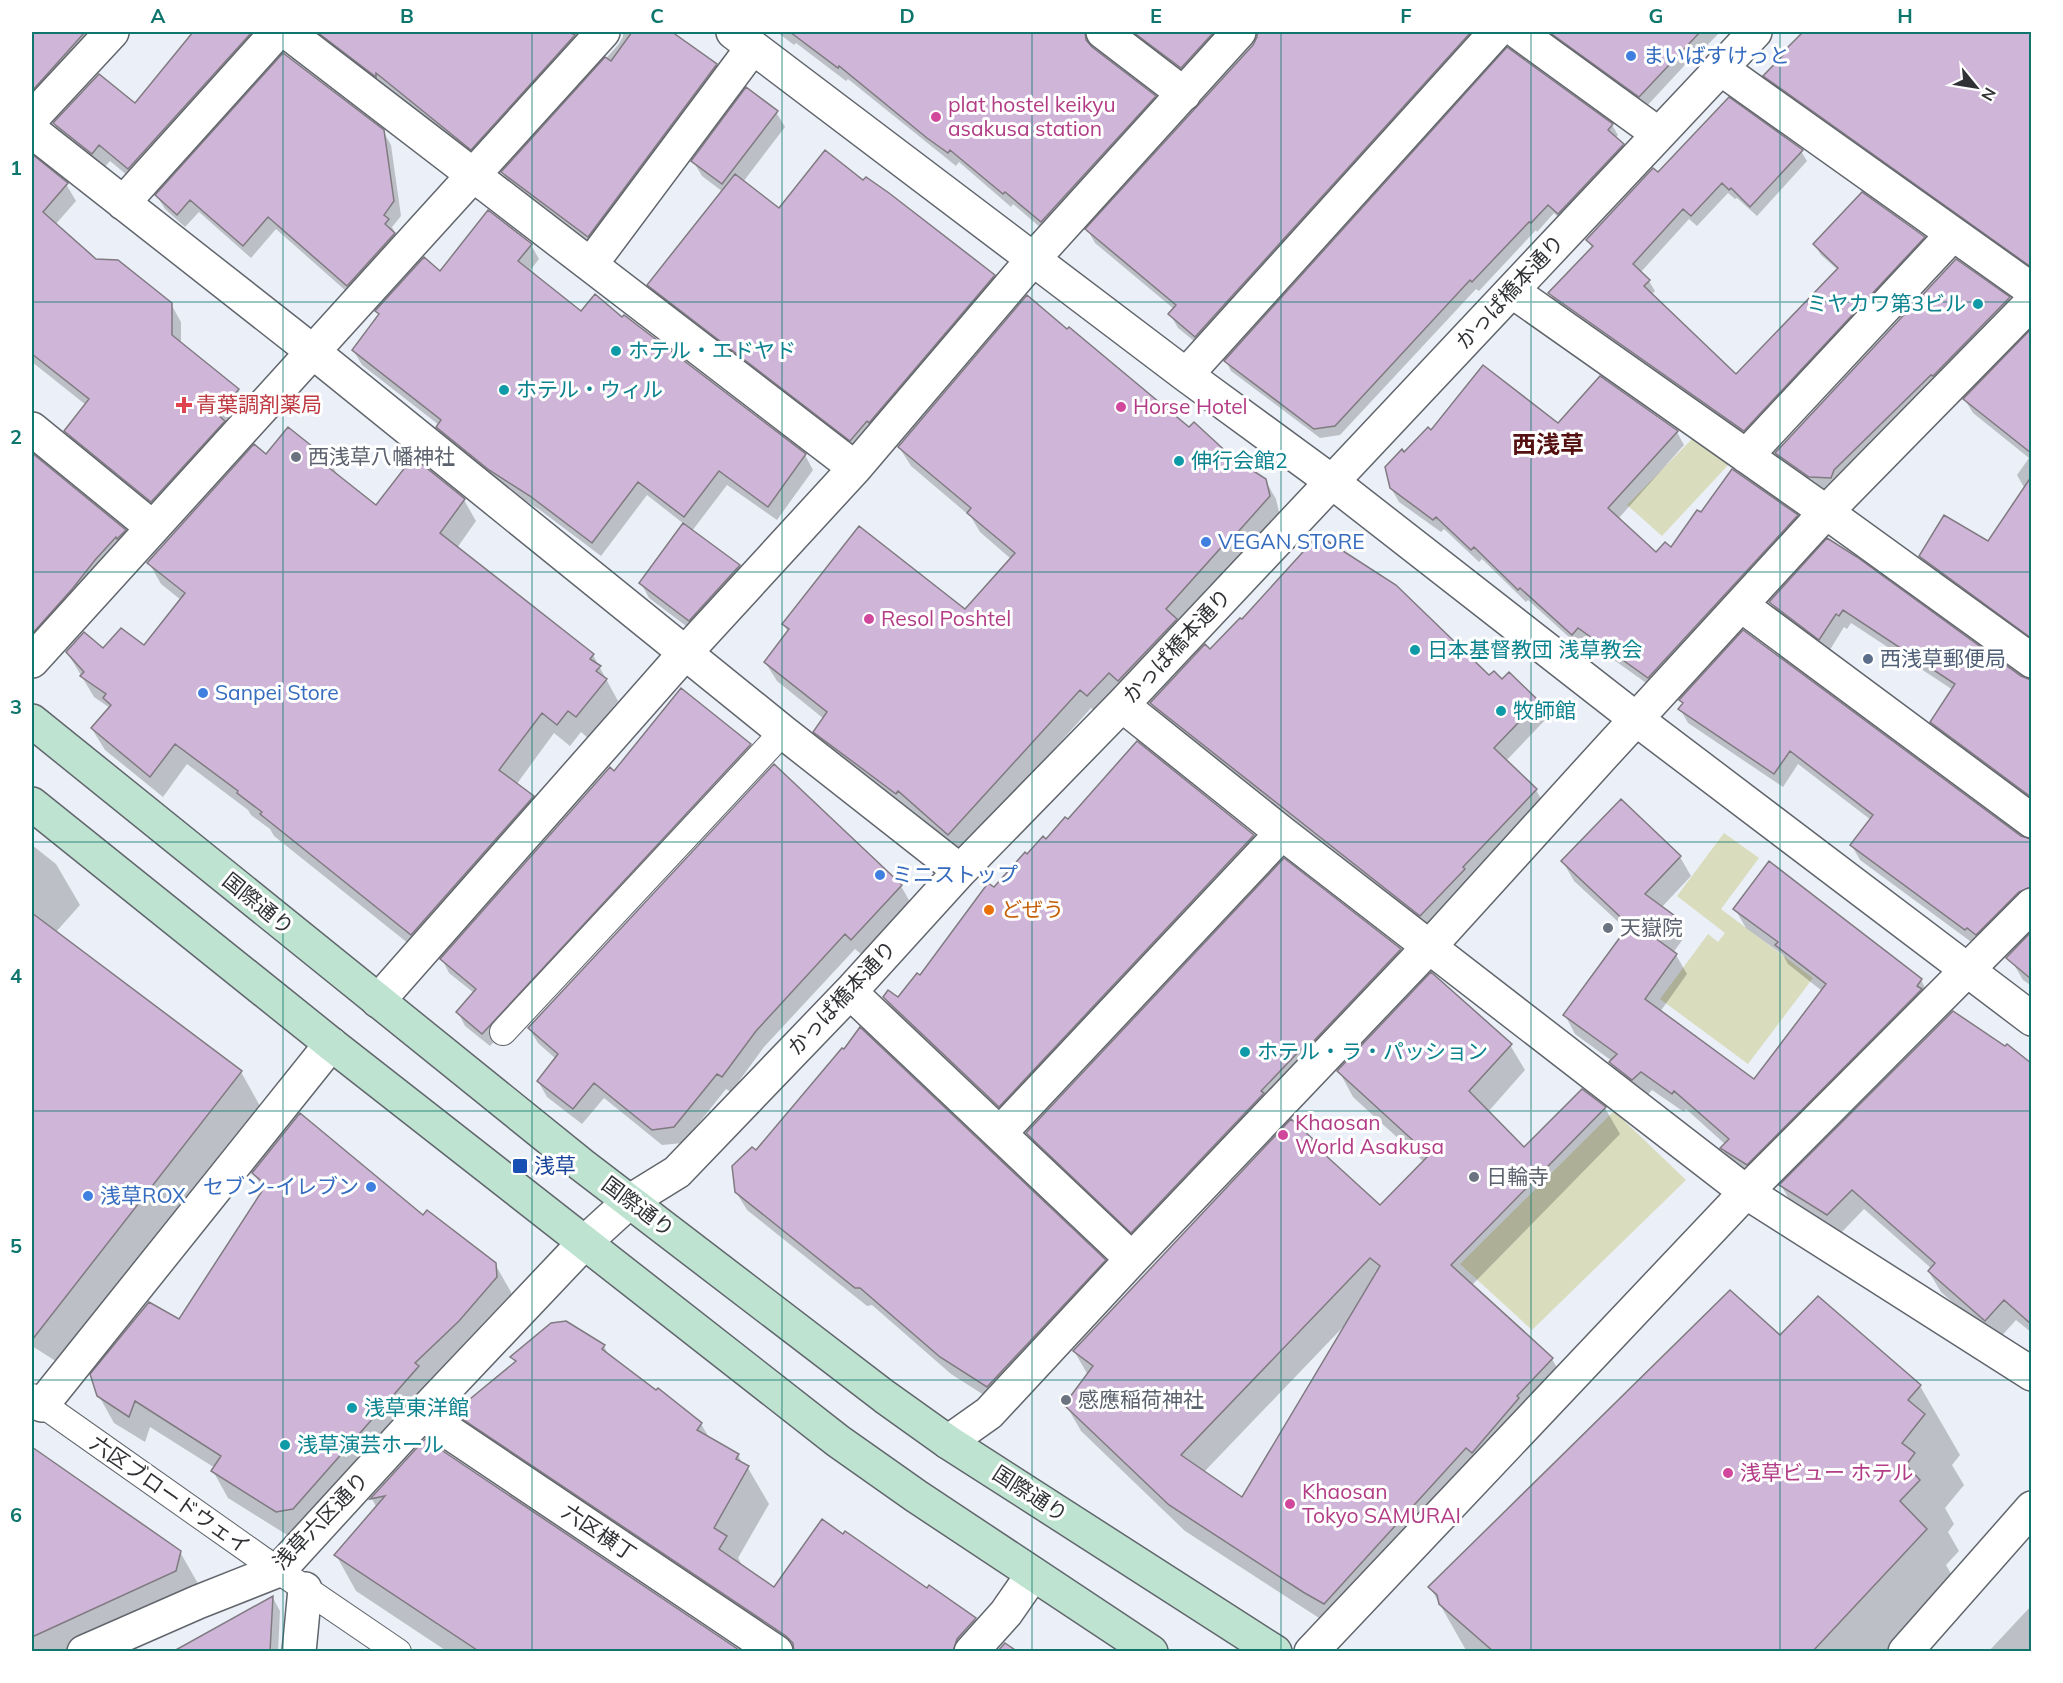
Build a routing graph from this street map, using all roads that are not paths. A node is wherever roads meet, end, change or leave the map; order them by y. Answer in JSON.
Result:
{"nodes":[{"id":1,"x":112,"y":32,"type":"edge"},
{"id":2,"x":277,"y":32,"type":"edge"},
{"id":3,"x":287,"y":32,"type":"edge"},
{"id":4,"x":603,"y":32,"type":"edge"},
{"id":5,"x":1103,"y":32,"type":"edge"},
{"id":6,"x":1239,"y":32,"type":"edge"},
{"id":7,"x":1496,"y":32,"type":"edge"},
{"id":8,"x":1518,"y":32,"type":"edge"},
{"id":9,"x":1755,"y":32,"type":"edge"},
{"id":10,"x":743,"y":39,"type":"edge"},
{"id":11,"x":1720,"y":68,"type":"junction"},
{"id":12,"x":1184,"y":94,"type":"junction"},
{"id":13,"x":32,"y":118,"type":"edge"},
{"id":14,"x":32,"y":131,"type":"edge"},
{"id":15,"x":1657,"y":134,"type":"junction"},
{"id":16,"x":474,"y":174,"type":"junction"},
{"id":17,"x":123,"y":203,"type":"junction"},
{"id":18,"x":1953,"y":234,"type":"junction"},
{"id":19,"x":1034,"y":258,"type":"junction"},
{"id":20,"x":591,"y":264,"type":"junction"},
{"id":21,"x":2031,"y":290,"type":"edge"},
{"id":22,"x":1512,"y":291,"type":"junction"},
{"id":23,"x":2031,"y":302,"type":"edge"},
{"id":24,"x":312,"y":351,"type":"junction"},
{"id":25,"x":1186,"y":375,"type":"junction"},
{"id":26,"x":32,"y":429,"type":"edge"},
{"id":27,"x":1746,"y":456,"type":"junction"},
{"id":28,"x":855,"y":468,"type":"junction"},
{"id":29,"x":1331,"y":481,"type":"junction"},
{"id":30,"x":1826,"y":512,"type":"junction"},
{"id":31,"x":152,"y":527,"type":"junction"},
{"id":32,"x":1741,"y":605,"type":"junction"},
{"id":33,"x":685,"y":654,"type":"junction"},
{"id":34,"x":32,"y":661,"type":"edge"},
{"id":35,"x":2031,"y":661,"type":"edge"},
{"id":36,"x":1122,"y":705,"type":"junction"},
{"id":37,"x":1636,"y":719,"type":"junction"},
{"id":38,"x":32,"y":721,"type":"edge"},
{"id":39,"x":783,"y":732,"type":"junction"},
{"id":40,"x":32,"y":804,"type":"edge"},
{"id":41,"x":2031,"y":821,"type":"edge"},
{"id":42,"x":1282,"y":834,"type":"junction"},
{"id":43,"x":960,"y":871,"type":"junction"},
{"id":44,"x":2031,"y":904,"type":"edge"},
{"id":45,"x":1430,"y":946,"type":"junction"},
{"id":46,"x":1968,"y":969,"type":"junction"},
{"id":47,"x":850,"y":992,"type":"junction"},
{"id":48,"x":378,"y":1001,"type":"junction"},
{"id":49,"x":2031,"y":1019,"type":"edge"},
{"id":50,"x":503,"y":1032,"type":"dead end"},
{"id":51,"x":331,"y":1044,"type":"junction"},
{"id":52,"x":1000,"y":1132,"type":"junction"},
{"id":53,"x":1746,"y":1192,"type":"junction"},
{"id":54,"x":630,"y":1201,"type":"junction"},
{"id":55,"x":584,"y":1243,"type":"junction"},
{"id":56,"x":1132,"y":1259,"type":"junction"},
{"id":57,"x":2031,"y":1374,"type":"edge"},
{"id":58,"x":37,"y":1401,"type":"edge"},
{"id":59,"x":422,"y":1414,"type":"junction"},
{"id":60,"x":948,"y":1442,"type":"junction"},
{"id":61,"x":2031,"y":1508,"type":"edge"},
{"id":62,"x":279,"y":1570,"type":"junction"},
{"id":63,"x":1033,"y":1574,"type":"junction"},
{"id":64,"x":305,"y":1589,"type":"junction"},
{"id":65,"x":84,"y":1652,"type":"edge"},
{"id":66,"x":299,"y":1652,"type":"edge"},
{"id":67,"x":398,"y":1652,"type":"edge"},
{"id":68,"x":776,"y":1652,"type":"edge"},
{"id":69,"x":971,"y":1652,"type":"edge"},
{"id":70,"x":1151,"y":1652,"type":"edge"},
{"id":71,"x":1275,"y":1652,"type":"edge"},
{"id":72,"x":1311,"y":1652,"type":"edge"},
{"id":73,"x":1905,"y":1652,"type":"edge"}],
"edges":[{"from":1,"to":13,"type":"street"},
{"from":2,"to":17,"type":"street"},
{"from":3,"to":16,"type":"street"},
{"from":4,"to":16,"type":"street"},
{"from":5,"to":12,"type":"street"},
{"from":6,"to":12,"type":"street"},
{"from":7,"to":25,"type":"street"},
{"from":8,"to":15,"type":"street"},
{"from":9,"to":11,"type":"street","name":"かっぱ橋本通り"},
{"from":10,"to":19,"type":"street"},
{"from":10,"to":20,"type":"street"},
{"from":11,"to":15,"type":"street","name":"かっぱ橋本通り"},
{"from":11,"to":18,"type":"street"},
{"from":12,"to":19,"type":"street"},
{"from":14,"to":17,"type":"street"},
{"from":15,"to":22,"type":"street","name":"かっぱ橋本通り"},
{"from":16,"to":20,"type":"street"},
{"from":16,"to":24,"type":"street"},
{"from":17,"to":24,"type":"street"},
{"from":18,"to":21,"type":"street"},
{"from":18,"to":27,"type":"street"},
{"from":19,"to":25,"type":"street"},
{"from":19,"to":28,"type":"street"},
{"from":20,"to":28,"type":"street"},
{"from":22,"to":27,"type":"street"},
{"from":22,"to":29,"type":"street","name":"かっぱ橋本通り"},
{"from":23,"to":30,"type":"street"},
{"from":24,"to":31,"type":"street"},
{"from":24,"to":33,"type":"street"},
{"from":25,"to":29,"type":"street"},
{"from":26,"to":31,"type":"street"},
{"from":27,"to":30,"type":"street"},
{"from":28,"to":33,"type":"street"},
{"from":29,"to":36,"type":"street","name":"かっぱ橋本通り"},
{"from":29,"to":37,"type":"street"},
{"from":30,"to":32,"type":"street"},
{"from":30,"to":35,"type":"street"},
{"from":31,"to":34,"type":"street"},
{"from":32,"to":37,"type":"street"},
{"from":32,"to":41,"type":"street"},
{"from":33,"to":39,"type":"street"},
{"from":33,"to":48,"type":"street"},
{"from":36,"to":42,"type":"street"},
{"from":36,"to":43,"type":"street","name":"かっぱ橋本通り"},
{"from":37,"to":45,"type":"street"},
{"from":37,"to":46,"type":"street"},
{"from":38,"to":48,"type":"main road","name":"国際通り"},
{"from":39,"to":43,"type":"street"},
{"from":39,"to":50,"type":"street"},
{"from":40,"to":51,"type":"main road"},
{"from":42,"to":45,"type":"street"},
{"from":42,"to":52,"type":"street"},
{"from":43,"to":47,"type":"street","name":"かっぱ橋本通り"},
{"from":44,"to":46,"type":"street"},
{"from":45,"to":53,"type":"street"},
{"from":45,"to":56,"type":"street"},
{"from":46,"to":49,"type":"street"},
{"from":46,"to":53,"type":"street"},
{"from":47,"to":52,"type":"street"},
{"from":47,"to":54,"type":"street","name":"かっぱ橋本通り"},
{"from":48,"to":54,"type":"main road","name":"国際通り"},
{"from":51,"to":55,"type":"main road"},
{"from":51,"to":58,"type":"street"},
{"from":52,"to":56,"type":"street"},
{"from":53,"to":57,"type":"street"},
{"from":53,"to":72,"type":"street"},
{"from":54,"to":55,"type":"street","name":"かっぱ橋本通り"},
{"from":54,"to":60,"type":"main road","name":"国際通り"},
{"from":55,"to":59,"type":"street","name":"浅草六区通り"},
{"from":55,"to":63,"type":"main road"},
{"from":56,"to":60,"type":"street"},
{"from":58,"to":62,"type":"street","name":"六区ブロードウェイ"},
{"from":59,"to":62,"type":"street","name":"浅草六区通り"},
{"from":59,"to":68,"type":"street","name":"六区横丁"},
{"from":60,"to":71,"type":"main road","name":"国際通り"},
{"from":61,"to":73,"type":"street"},
{"from":62,"to":64,"type":"street","name":"六区ブロードウェイ"},
{"from":62,"to":65,"type":"street","name":"浅草六区通り"},
{"from":63,"to":69,"type":"street"},
{"from":63,"to":70,"type":"main road"},
{"from":64,"to":66,"type":"street"},
{"from":64,"to":67,"type":"street","name":"六区ブロードウェイ"}]}
